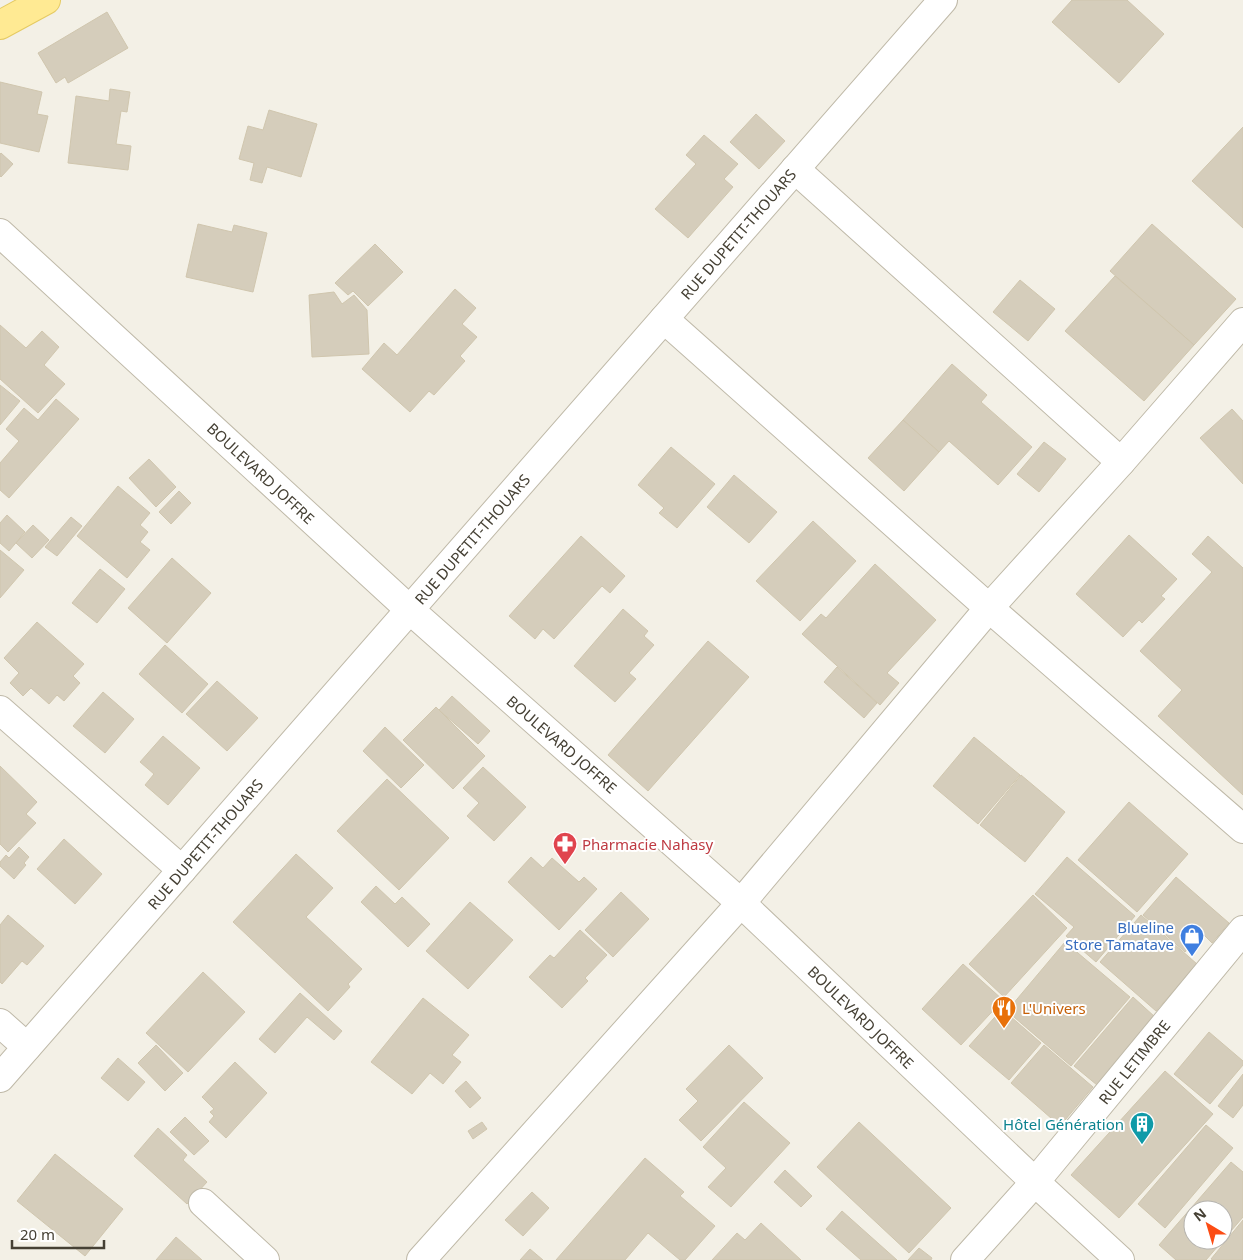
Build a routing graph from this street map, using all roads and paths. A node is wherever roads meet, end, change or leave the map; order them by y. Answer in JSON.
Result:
{"nodes":[{"id":1,"x":46,"y":0,"type":"edge"},
{"id":2,"x":943,"y":0,"type":"edge"},
{"id":3,"x":0,"y":25,"type":"edge"},
{"id":4,"x":795,"y":169,"type":"junction"},
{"id":5,"x":0,"y":233,"type":"edge"},
{"id":6,"x":664,"y":319,"type":"junction"},
{"id":7,"x":1243,"y":322,"type":"edge"},
{"id":8,"x":1121,"y":462,"type":"junction"},
{"id":9,"x":989,"y":608,"type":"junction"},
{"id":10,"x":410,"y":610,"type":"junction"},
{"id":11,"x":0,"y":710,"type":"edge"},
{"id":12,"x":1243,"y":829,"type":"edge"},
{"id":13,"x":182,"y":870,"type":"junction"},
{"id":14,"x":741,"y":902,"type":"junction"},
{"id":15,"x":1243,"y":930,"type":"edge"},
{"id":16,"x":0,"y":1023,"type":"edge"},
{"id":17,"x":27,"y":1047,"type":"junction"},
{"id":18,"x":0,"y":1078,"type":"edge"},
{"id":19,"x":1035,"y":1182,"type":"junction"},
{"id":20,"x":203,"y":1203,"type":"dead end"},
{"id":21,"x":265,"y":1260,"type":"edge"},
{"id":22,"x":421,"y":1260,"type":"edge"},
{"id":23,"x":965,"y":1260,"type":"edge"},
{"id":24,"x":1120,"y":1260,"type":"edge"}],
"edges":[{"from":1,"to":3,"type":"main road"},
{"from":2,"to":4,"type":"street","name":"RUE DUPETIT-THOUARS"},
{"from":4,"to":6,"type":"street","name":"RUE DUPETIT-THOUARS"},
{"from":4,"to":8,"type":"street"},
{"from":5,"to":10,"type":"street","name":"BOULEVARD JOFFRE"},
{"from":6,"to":9,"type":"street"},
{"from":6,"to":10,"type":"street","name":"RUE DUPETIT-THOUARS"},
{"from":7,"to":8,"type":"street"},
{"from":8,"to":9,"type":"street"},
{"from":9,"to":12,"type":"street"},
{"from":9,"to":14,"type":"street"},
{"from":10,"to":13,"type":"street","name":"RUE DUPETIT-THOUARS"},
{"from":10,"to":14,"type":"street","name":"BOULEVARD JOFFRE"},
{"from":11,"to":13,"type":"street"},
{"from":13,"to":17,"type":"street","name":"RUE DUPETIT-THOUARS"},
{"from":14,"to":19,"type":"street","name":"BOULEVARD JOFFRE"},
{"from":14,"to":22,"type":"street"},
{"from":15,"to":19,"type":"street","name":"RUE LETIMBRE"},
{"from":16,"to":17,"type":"street"},
{"from":17,"to":18,"type":"street","name":"RUE DUPETIT-THOUARS"},
{"from":19,"to":23,"type":"street","name":"RUE LETIMBRE"},
{"from":19,"to":24,"type":"street","name":"BOULEVARD JOFFRE"},
{"from":20,"to":21,"type":"street"}]}
